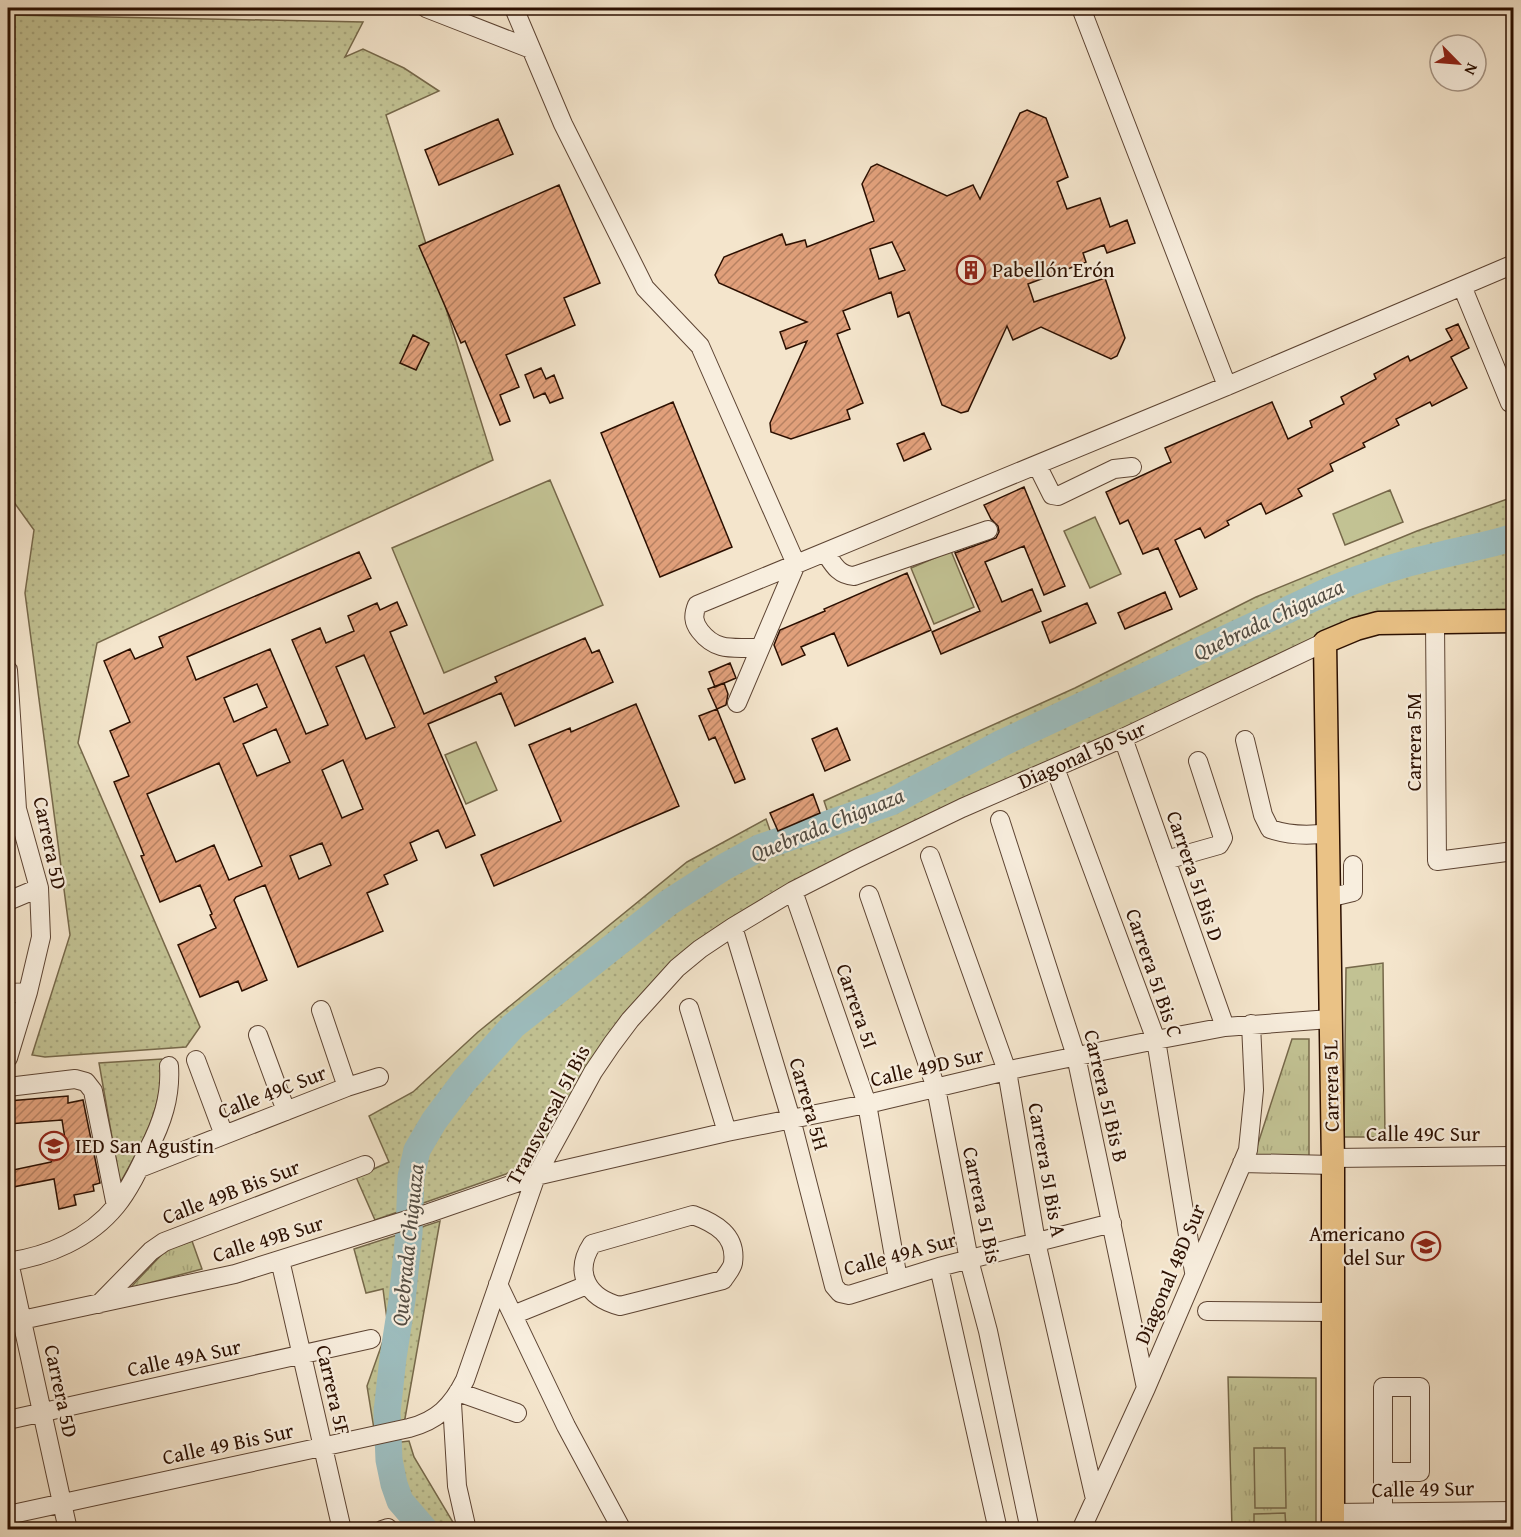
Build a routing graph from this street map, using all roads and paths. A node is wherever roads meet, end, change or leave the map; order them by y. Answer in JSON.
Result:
{"nodes":[{"id":1,"x":426,"y":8,"type":"edge"},
{"id":2,"x":514,"y":8,"type":"edge"},
{"id":3,"x":1081,"y":8,"type":"edge"},
{"id":4,"x":531,"y":49,"type":"junction"},
{"id":5,"x":1514,"y":264,"type":"edge"},
{"id":6,"x":1462,"y":286,"type":"junction"},
{"id":7,"x":1227,"y":386,"type":"junction"},
{"id":8,"x":1510,"y":403,"type":"dead end"},
{"id":9,"x":1037,"y":465,"type":"junction"},
{"id":10,"x":1132,"y":467,"type":"dead end"},
{"id":11,"x":988,"y":530,"type":"dead end"},
{"id":12,"x":825,"y":552,"type":"junction"},
{"id":13,"x":795,"y":564,"type":"junction"},
{"id":14,"x":1514,"y":621,"type":"edge"},
{"id":15,"x":1435,"y":622,"type":"junction"},
{"id":16,"x":1324,"y":642,"type":"junction"},
{"id":17,"x":760,"y":648,"type":"junction"},
{"id":18,"x":8,"y":679,"type":"edge"},
{"id":19,"x":737,"y":703,"type":"dead end"},
{"id":20,"x":1123,"y":738,"type":"junction"},
{"id":21,"x":1245,"y":740,"type":"dead end"},
{"id":22,"x":1198,"y":761,"type":"dead end"},
{"id":23,"x":1054,"y":768,"type":"junction"},
{"id":24,"x":12,"y":811,"type":"edge"},
{"id":25,"x":1000,"y":820,"type":"dead end"},
{"id":26,"x":1328,"y":833,"type":"junction"},
{"id":27,"x":1514,"y":850,"type":"edge"},
{"id":28,"x":930,"y":856,"type":"dead end"},
{"id":29,"x":1166,"y":860,"type":"junction"},
{"id":30,"x":1353,"y":865,"type":"dead end"},
{"id":31,"x":39,"y":888,"type":"junction"},
{"id":32,"x":793,"y":891,"type":"junction"},
{"id":33,"x":869,"y":895,"type":"dead end"},
{"id":34,"x":1328,"y":898,"type":"junction"},
{"id":35,"x":8,"y":901,"type":"edge"},
{"id":36,"x":733,"y":927,"type":"junction"},
{"id":37,"x":676,"y":968,"type":"joint"},
{"id":38,"x":28,"y":992,"type":"junction"},
{"id":39,"x":8,"y":993,"type":"edge"},
{"id":40,"x":689,"y":1008,"type":"dead end"},
{"id":41,"x":321,"y":1010,"type":"dead end"},
{"id":42,"x":1330,"y":1019,"type":"junction"},
{"id":43,"x":1251,"y":1024,"type":"junction"},
{"id":44,"x":1225,"y":1028,"type":"junction"},
{"id":45,"x":258,"y":1035,"type":"dead end"},
{"id":46,"x":1156,"y":1040,"type":"junction"},
{"id":47,"x":1076,"y":1056,"type":"junction"},
{"id":48,"x":8,"y":1058,"type":"edge"},
{"id":49,"x":196,"y":1060,"type":"dead end"},
{"id":50,"x":169,"y":1066,"type":"dead end"},
{"id":51,"x":1007,"y":1071,"type":"junction"},
{"id":52,"x":379,"y":1077,"type":"dead end"},
{"id":53,"x":8,"y":1087,"type":"edge"},
{"id":54,"x":347,"y":1087,"type":"junction"},
{"id":55,"x":936,"y":1088,"type":"junction"},
{"id":56,"x":867,"y":1104,"type":"junction"},
{"id":57,"x":286,"y":1111,"type":"junction"},
{"id":58,"x":791,"y":1119,"type":"junction"},
{"id":59,"x":727,"y":1132,"type":"junction"},
{"id":60,"x":224,"y":1135,"type":"junction"},
{"id":61,"x":1514,"y":1156,"type":"edge"},
{"id":62,"x":1333,"y":1161,"type":"junction"},
{"id":63,"x":1242,"y":1163,"type":"junction"},
{"id":64,"x":365,"y":1165,"type":"dead end"},
{"id":65,"x":140,"y":1168,"type":"junction"},
{"id":66,"x":536,"y":1176,"type":"junction"},
{"id":67,"x":116,"y":1206,"type":"junction"},
{"id":68,"x":1112,"y":1223,"type":"junction"},
{"id":69,"x":1036,"y":1242,"type":"junction"},
{"id":70,"x":280,"y":1260,"type":"junction"},
{"id":71,"x":969,"y":1260,"type":"junction"},
{"id":72,"x":8,"y":1262,"type":"edge"},
{"id":73,"x":939,"y":1267,"type":"junction"},
{"id":74,"x":1194,"y":1272,"type":"junction"},
{"id":75,"x":898,"y":1279,"type":"junction"},
{"id":76,"x":498,"y":1284,"type":"junction"},
{"id":77,"x":587,"y":1285,"type":"junction"},
{"id":78,"x":840,"y":1293,"type":"joint"},
{"id":79,"x":99,"y":1304,"type":"junction"},
{"id":80,"x":1207,"y":1311,"type":"dead end"},
{"id":81,"x":1333,"y":1312,"type":"junction"},
{"id":82,"x":513,"y":1315,"type":"junction"},
{"id":83,"x":15,"y":1322,"type":"edge"},
{"id":84,"x":988,"y":1331,"type":"junction"},
{"id":85,"x":371,"y":1339,"type":"dead end"},
{"id":86,"x":957,"y":1339,"type":"junction"},
{"id":87,"x":302,"y":1355,"type":"junction"},
{"id":88,"x":1146,"y":1388,"type":"junction"},
{"id":89,"x":455,"y":1398,"type":"junction"},
{"id":90,"x":1004,"y":1404,"type":"junction"},
{"id":91,"x":42,"y":1412,"type":"junction"},
{"id":92,"x":972,"y":1412,"type":"junction"},
{"id":93,"x":517,"y":1413,"type":"dead end"},
{"id":94,"x":8,"y":1420,"type":"edge"},
{"id":95,"x":323,"y":1446,"type":"junction"},
{"id":96,"x":1383,"y":1473,"type":"junction"},
{"id":97,"x":1095,"y":1499,"type":"junction"},
{"id":98,"x":62,"y":1503,"type":"junction"},
{"id":99,"x":1514,"y":1511,"type":"edge"},
{"id":100,"x":1383,"y":1512,"type":"junction"},
{"id":101,"x":8,"y":1515,"type":"edge"},
{"id":102,"x":1333,"y":1521,"type":"edge"},
{"id":103,"x":68,"y":1530,"type":"edge"},
{"id":104,"x":342,"y":1530,"type":"edge"},
{"id":105,"x":467,"y":1530,"type":"edge"},
{"id":106,"x":622,"y":1530,"type":"edge"},
{"id":107,"x":998,"y":1530,"type":"edge"},
{"id":108,"x":1030,"y":1530,"type":"edge"},
{"id":109,"x":1081,"y":1530,"type":"edge"}],
"edges":[{"from":1,"to":4,"type":"street"},
{"from":2,"to":4,"type":"street"},
{"from":3,"to":7,"type":"street"},
{"from":4,"to":13,"type":"street"},
{"from":5,"to":6,"type":"street"},
{"from":6,"to":7,"type":"street"},
{"from":6,"to":8,"type":"street"},
{"from":7,"to":9,"type":"street"},
{"from":9,"to":10,"type":"street"},
{"from":9,"to":12,"type":"street"},
{"from":11,"to":12,"type":"street"},
{"from":12,"to":13,"type":"street"},
{"from":13,"to":17,"type":"street"},
{"from":13,"to":17,"type":"street"},
{"from":14,"to":15,"type":"main road","name":"Diagonal 50 Sur"},
{"from":15,"to":16,"type":"main road","name":"Diagonal 50 Sur"},
{"from":15,"to":27,"type":"street","name":"Carrera 5M"},
{"from":16,"to":20,"type":"street","name":"Diagonal 50 Sur"},
{"from":16,"to":26,"type":"main road","name":"Carrera 5L"},
{"from":17,"to":19,"type":"street"},
{"from":18,"to":24,"type":"street","name":"Carrera 5D"},
{"from":20,"to":23,"type":"street","name":"Diagonal 50 Sur"},
{"from":20,"to":29,"type":"street","name":"Carrera 5I Bis D"},
{"from":21,"to":26,"type":"street"},
{"from":22,"to":29,"type":"street"},
{"from":23,"to":32,"type":"street","name":"Diagonal 50 Sur"},
{"from":23,"to":46,"type":"street","name":"Carrera 5I Bis C"},
{"from":24,"to":31,"type":"street","name":"Carrera 5D"},
{"from":25,"to":47,"type":"street","name":"Carrera 5I Bis B"},
{"from":26,"to":34,"type":"main road","name":"Carrera 5L"},
{"from":28,"to":51,"type":"street","name":"Carrera 5I Bis A"},
{"from":29,"to":44,"type":"street","name":"Carrera 5I Bis D"},
{"from":30,"to":34,"type":"street"},
{"from":31,"to":35,"type":"street"},
{"from":31,"to":38,"type":"street","name":"Carrera 5D"},
{"from":32,"to":36,"type":"street","name":"Diagonal 50 Sur"},
{"from":32,"to":56,"type":"street","name":"Carrera 5I"},
{"from":33,"to":55,"type":"street","name":"Carrera 5I Bis"},
{"from":34,"to":42,"type":"main road","name":"Carrera 5L"},
{"from":36,"to":37,"type":"street","name":"Diagonal 50 Sur"},
{"from":36,"to":58,"type":"street","name":"Carrera 5H"},
{"from":37,"to":66,"type":"street","name":"Transversal 5I Bis"},
{"from":38,"to":39,"type":"street"},
{"from":38,"to":48,"type":"street","name":"Carrera 5D"},
{"from":40,"to":59,"type":"street"},
{"from":41,"to":54,"type":"street"},
{"from":42,"to":43,"type":"street","name":"Calle 49D Sur"},
{"from":42,"to":62,"type":"main road","name":"Carrera 5L"},
{"from":43,"to":44,"type":"street","name":"Calle 49D Sur"},
{"from":43,"to":63,"type":"street","name":"Diagonal 48D Sur"},
{"from":44,"to":46,"type":"street","name":"Calle 49D Sur"},
{"from":45,"to":57,"type":"street"},
{"from":46,"to":47,"type":"street","name":"Calle 49D Sur"},
{"from":46,"to":74,"type":"street","name":"Carrera 5I Bis C"},
{"from":47,"to":51,"type":"street","name":"Calle 49D Sur"},
{"from":47,"to":68,"type":"street","name":"Carrera 5I Bis B"},
{"from":49,"to":60,"type":"street"},
{"from":50,"to":65,"type":"street"},
{"from":51,"to":55,"type":"street","name":"Calle 49D Sur"},
{"from":51,"to":69,"type":"street","name":"Carrera 5I Bis A"},
{"from":52,"to":54,"type":"street","name":"Calle 49C Sur"},
{"from":53,"to":67,"type":"street"},
{"from":54,"to":57,"type":"street","name":"Calle 49C Sur"},
{"from":55,"to":56,"type":"street","name":"Calle 49D Sur"},
{"from":55,"to":71,"type":"street","name":"Carrera 5I Bis"},
{"from":56,"to":58,"type":"street","name":"Calle 49D Sur"},
{"from":56,"to":75,"type":"street","name":"Carrera 5I"},
{"from":57,"to":60,"type":"street","name":"Calle 49C Sur"},
{"from":58,"to":59,"type":"street","name":"Calle 49D Sur"},
{"from":58,"to":78,"type":"street","name":"Carrera 5H"},
{"from":59,"to":66,"type":"street","name":"Calle 49D Sur"},
{"from":60,"to":65,"type":"street","name":"Calle 49C Sur"},
{"from":61,"to":62,"type":"street","name":"Calle 49C Sur"},
{"from":62,"to":63,"type":"street","name":"Calle 49C Sur"},
{"from":62,"to":81,"type":"main road","name":"Carrera 5L"},
{"from":63,"to":74,"type":"street","name":"Diagonal 48D Sur"},
{"from":64,"to":79,"type":"street","name":"Calle 49B Bis Sur"},
{"from":65,"to":67,"type":"street"},
{"from":66,"to":70,"type":"street","name":"Calle 49B Sur"},
{"from":66,"to":76,"type":"street","name":"Transversal 5I Bis"},
{"from":67,"to":72,"type":"street"},
{"from":68,"to":69,"type":"street","name":"Calle 49A Sur"},
{"from":68,"to":88,"type":"street","name":"Carrera 5I Bis B"},
{"from":69,"to":71,"type":"street","name":"Calle 49A Sur"},
{"from":69,"to":97,"type":"street","name":"Carrera 5I Bis A"},
{"from":70,"to":79,"type":"street","name":"Calle 49B Sur"},
{"from":70,"to":87,"type":"street","name":"Carrera 5F"},
{"from":71,"to":73,"type":"street","name":"Calle 49A Sur"},
{"from":71,"to":84,"type":"street","name":"Carrera 5I Bis"},
{"from":72,"to":83,"type":"street","name":"Carrera 5D"},
{"from":73,"to":75,"type":"street","name":"Calle 49A Sur"},
{"from":73,"to":86,"type":"street"},
{"from":74,"to":88,"type":"street","name":"Diagonal 48D Sur"},
{"from":75,"to":78,"type":"street","name":"Calle 49A Sur"},
{"from":76,"to":82,"type":"street"},
{"from":76,"to":89,"type":"street","name":"Transversal 5I Bis"},
{"from":77,"to":77,"type":"street"},
{"from":77,"to":82,"type":"street"},
{"from":79,"to":83,"type":"street","name":"Calle 49B Sur"},
{"from":80,"to":81,"type":"street"},
{"from":81,"to":102,"type":"main road","name":"Carrera 5L"},
{"from":82,"to":106,"type":"street"},
{"from":83,"to":91,"type":"street","name":"Carrera 5D"},
{"from":84,"to":86,"type":"street"},
{"from":84,"to":90,"type":"street","name":"Carrera 5I Bis"},
{"from":85,"to":87,"type":"street","name":"Calle 49A Sur"},
{"from":86,"to":92,"type":"street"},
{"from":87,"to":91,"type":"street","name":"Calle 49A Sur"},
{"from":87,"to":95,"type":"street","name":"Carrera 5F"},
{"from":88,"to":97,"type":"street","name":"Diagonal 48D Sur"},
{"from":89,"to":93,"type":"street"},
{"from":89,"to":95,"type":"street","name":"Calle 49 Bis Sur"},
{"from":89,"to":105,"type":"street"},
{"from":90,"to":92,"type":"street"},
{"from":90,"to":108,"type":"street","name":"Carrera 5I Bis"},
{"from":91,"to":94,"type":"street","name":"Calle 49A Sur"},
{"from":91,"to":98,"type":"street","name":"Carrera 5D"},
{"from":92,"to":107,"type":"street"},
{"from":95,"to":98,"type":"street","name":"Calle 49 Bis Sur"},
{"from":95,"to":104,"type":"street","name":"Carrera 5F"},
{"from":96,"to":96,"type":"street"},
{"from":96,"to":100,"type":"street"},
{"from":97,"to":109,"type":"street","name":"Diagonal 48D Sur"},
{"from":98,"to":101,"type":"street","name":"Calle 49 Bis Sur"},
{"from":98,"to":103,"type":"street","name":"Carrera 5D"},
{"from":99,"to":100,"type":"street","name":"Calle 49 Sur"},
{"from":100,"to":102,"type":"street","name":"Calle 49 Sur"}]}
